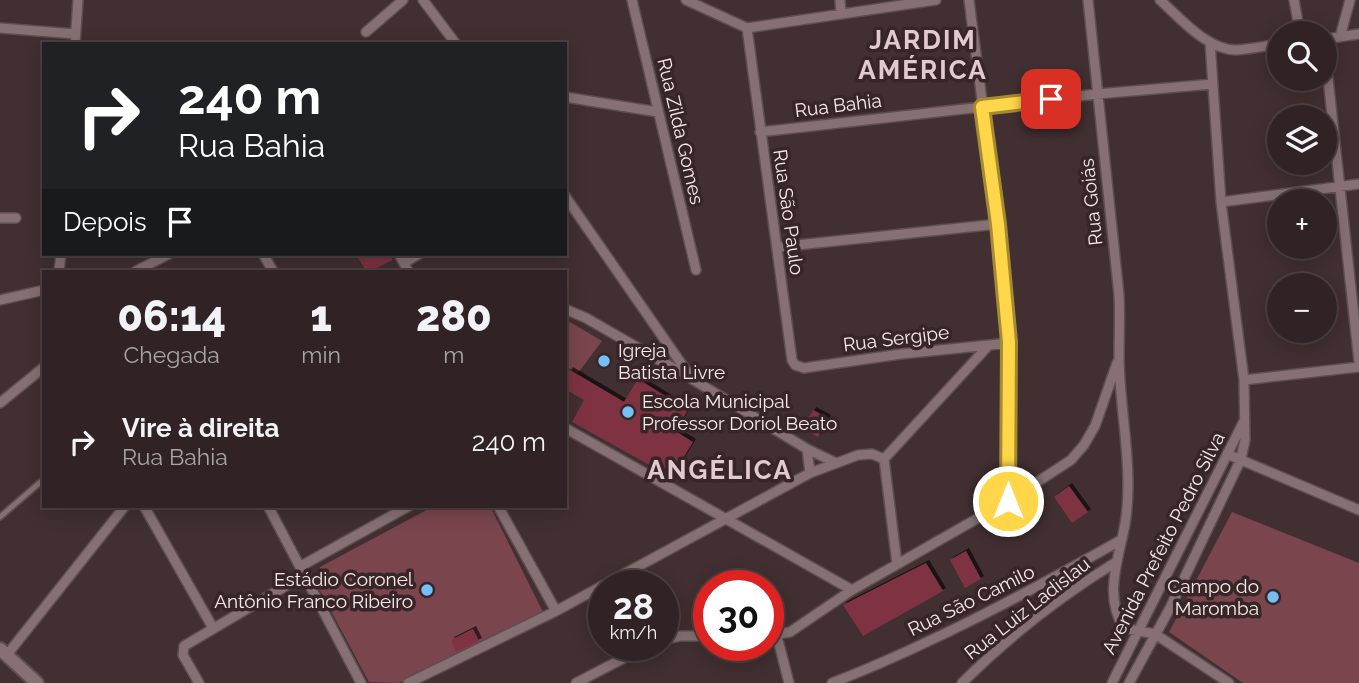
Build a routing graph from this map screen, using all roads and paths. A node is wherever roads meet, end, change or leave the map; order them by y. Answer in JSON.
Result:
{"nodes":[{"id":1,"x":78,"y":0,"type":"edge"},
{"id":2,"x":403,"y":0,"type":"edge"},
{"id":3,"x":424,"y":0,"type":"edge"},
{"id":4,"x":632,"y":0,"type":"edge"},
{"id":5,"x":686,"y":0,"type":"edge"},
{"id":6,"x":839,"y":0,"type":"edge"},
{"id":7,"x":936,"y":0,"type":"edge"},
{"id":8,"x":969,"y":0,"type":"edge"},
{"id":9,"x":1088,"y":0,"type":"edge"},
{"id":10,"x":1160,"y":0,"type":"edge"},
{"id":11,"x":1294,"y":0,"type":"edge"},
{"id":12,"x":1350,"y":0,"type":"edge"},
{"id":13,"x":841,"y":14,"type":"junction"},
{"id":14,"x":1298,"y":21,"type":"edge"},
{"id":15,"x":0,"y":28,"type":"edge"},
{"id":16,"x":747,"y":29,"type":"junction"},
{"id":17,"x":366,"y":32,"type":"dead end"},
{"id":18,"x":1359,"y":34,"type":"edge"},
{"id":19,"x":1337,"y":37,"type":"edge"},
{"id":20,"x":1340,"y":37,"type":"junction"},
{"id":21,"x":75,"y":39,"type":"edge"},
{"id":22,"x":455,"y":42,"type":"edge"},
{"id":23,"x":1210,"y":42,"type":"junction"},
{"id":24,"x":1267,"y":46,"type":"edge"},
{"id":25,"x":1213,"y":84,"type":"junction"},
{"id":26,"x":1330,"y":91,"type":"edge"},
{"id":27,"x":1097,"y":94,"type":"junction"},
{"id":28,"x":567,"y":97,"type":"edge"},
{"id":29,"x":982,"y":107,"type":"junction"},
{"id":30,"x":658,"y":112,"type":"junction"},
{"id":31,"x":760,"y":132,"type":"junction"},
{"id":32,"x":1359,"y":184,"type":"edge"},
{"id":33,"x":1341,"y":186,"type":"junction"},
{"id":34,"x":567,"y":198,"type":"edge"},
{"id":35,"x":1221,"y":202,"type":"junction"},
{"id":36,"x":567,"y":213,"type":"edge"},
{"id":37,"x":580,"y":216,"type":"junction"},
{"id":38,"x":0,"y":218,"type":"edge"},
{"id":39,"x":16,"y":218,"type":"dead end"},
{"id":40,"x":998,"y":224,"type":"junction"},
{"id":41,"x":778,"y":247,"type":"junction"},
{"id":42,"x":165,"y":256,"type":"edge"},
{"id":43,"x":140,"y":270,"type":"edge"},
{"id":44,"x":696,"y":270,"type":"dead end"},
{"id":45,"x":42,"y":290,"type":"edge"},
{"id":46,"x":0,"y":300,"type":"edge"},
{"id":47,"x":567,"y":310,"type":"edge"},
{"id":48,"x":1009,"y":342,"type":"junction"},
{"id":49,"x":989,"y":345,"type":"junction"},
{"id":50,"x":1119,"y":358,"type":"junction"},
{"id":51,"x":792,"y":360,"type":"joint"},
{"id":52,"x":1359,"y":364,"type":"edge"},
{"id":53,"x":42,"y":369,"type":"edge"},
{"id":54,"x":692,"y":379,"type":"junction"},
{"id":55,"x":1244,"y":380,"type":"junction"},
{"id":56,"x":0,"y":403,"type":"edge"},
{"id":57,"x":1245,"y":420,"type":"junction"},
{"id":58,"x":567,"y":429,"type":"edge"},
{"id":59,"x":807,"y":449,"type":"junction"},
{"id":60,"x":1227,"y":454,"type":"junction"},
{"id":61,"x":884,"y":459,"type":"junction"},
{"id":62,"x":1241,"y":459,"type":"junction"},
{"id":63,"x":834,"y":462,"type":"junction"},
{"id":64,"x":810,"y":473,"type":"junction"},
{"id":65,"x":42,"y":481,"type":"edge"},
{"id":66,"x":1008,"y":501,"type":"junction"},
{"id":67,"x":123,"y":508,"type":"edge"},
{"id":68,"x":145,"y":508,"type":"edge"},
{"id":69,"x":269,"y":508,"type":"edge"},
{"id":70,"x":402,"y":508,"type":"edge"},
{"id":71,"x":499,"y":508,"type":"edge"},
{"id":72,"x":1359,"y":510,"type":"edge"},
{"id":73,"x":0,"y":517,"type":"edge"},
{"id":74,"x":723,"y":519,"type":"junction"},
{"id":75,"x":1121,"y":540,"type":"junction"},
{"id":76,"x":1116,"y":562,"type":"junction"},
{"id":77,"x":897,"y":564,"type":"junction"},
{"id":78,"x":304,"y":570,"type":"junction"},
{"id":79,"x":852,"y":590,"type":"junction"},
{"id":80,"x":556,"y":611,"type":"junction"},
{"id":81,"x":213,"y":628,"type":"junction"},
{"id":82,"x":1140,"y":629,"type":"junction"},
{"id":83,"x":784,"y":633,"type":"edge"},
{"id":84,"x":1155,"y":634,"type":"junction"},
{"id":85,"x":3,"y":652,"type":"edge"},
{"id":86,"x":619,"y":661,"type":"edge"},
{"id":87,"x":782,"y":661,"type":"edge"},
{"id":88,"x":37,"y":683,"type":"edge"},
{"id":89,"x":199,"y":683,"type":"edge"},
{"id":90,"x":361,"y":683,"type":"edge"},
{"id":91,"x":408,"y":683,"type":"edge"},
{"id":92,"x":577,"y":683,"type":"edge"},
{"id":93,"x":789,"y":683,"type":"edge"},
{"id":94,"x":832,"y":683,"type":"edge"},
{"id":95,"x":962,"y":683,"type":"edge"},
{"id":96,"x":1112,"y":683,"type":"edge"},
{"id":97,"x":1129,"y":683,"type":"edge"},
{"id":98,"x":1228,"y":683,"type":"edge"}],
"edges":[{"from":1,"to":21,"type":"street"},
{"from":2,"to":17,"type":"street"},
{"from":3,"to":22,"type":"street"},
{"from":4,"to":30,"type":"street","name":"Rua Zilda Gomes"},
{"from":5,"to":16,"type":"street"},
{"from":6,"to":13,"type":"street"},
{"from":7,"to":13,"type":"street"},
{"from":8,"to":29,"type":"street"},
{"from":9,"to":27,"type":"street","name":"Rua Goiás"},
{"from":10,"to":23,"type":"street"},
{"from":11,"to":14,"type":"street"},
{"from":12,"to":20,"type":"street"},
{"from":13,"to":16,"type":"street"},
{"from":15,"to":21,"type":"street"},
{"from":16,"to":31,"type":"street","name":"Rua São Paulo"},
{"from":18,"to":20,"type":"street"},
{"from":19,"to":20,"type":"street"},
{"from":23,"to":24,"type":"street"},
{"from":23,"to":25,"type":"street","name":"Avenida Prefeito Pedro Silva"},
{"from":25,"to":27,"type":"street","name":"Rua Bahia"},
{"from":25,"to":35,"type":"street","name":"Avenida Prefeito Pedro Silva"},
{"from":26,"to":33,"type":"street"},
{"from":27,"to":29,"type":"street","name":"Rua Bahia"},
{"from":27,"to":50,"type":"street","name":"Rua Goiás"},
{"from":28,"to":30,"type":"street"},
{"from":29,"to":31,"type":"street","name":"Rua Bahia"},
{"from":29,"to":40,"type":"street"},
{"from":30,"to":44,"type":"street","name":"Rua Zilda Gomes"},
{"from":31,"to":41,"type":"street","name":"Rua São Paulo"},
{"from":32,"to":33,"type":"street"},
{"from":33,"to":35,"type":"street"},
{"from":33,"to":52,"type":"street"},
{"from":34,"to":37,"type":"street"},
{"from":35,"to":55,"type":"street","name":"Avenida Prefeito Pedro Silva"},
{"from":36,"to":37,"type":"street"},
{"from":37,"to":54,"type":"street"},
{"from":38,"to":39,"type":"street"},
{"from":40,"to":41,"type":"street"},
{"from":40,"to":48,"type":"street"},
{"from":41,"to":51,"type":"street","name":"Rua São Paulo"},
{"from":42,"to":43,"type":"street"},
{"from":45,"to":46,"type":"street"},
{"from":47,"to":54,"type":"street"},
{"from":48,"to":49,"type":"street","name":"Rua Sergipe"},
{"from":48,"to":66,"type":"street"},
{"from":49,"to":51,"type":"street","name":"Rua Sergipe"},
{"from":49,"to":61,"type":"street"},
{"from":50,"to":66,"type":"street"},
{"from":50,"to":75,"type":"street"},
{"from":52,"to":55,"type":"street"},
{"from":53,"to":56,"type":"street"},
{"from":54,"to":59,"type":"street"},
{"from":55,"to":57,"type":"street","name":"Avenida Prefeito Pedro Silva"},
{"from":57,"to":60,"type":"street","name":"Avenida Prefeito Pedro Silva"},
{"from":57,"to":62,"type":"street","name":"Avenida Prefeito Pedro Silva"},
{"from":58,"to":74,"type":"street"},
{"from":59,"to":63,"type":"street"},
{"from":59,"to":64,"type":"street"},
{"from":60,"to":62,"type":"street"},
{"from":60,"to":82,"type":"street","name":"Avenida Prefeito Pedro Silva"},
{"from":61,"to":63,"type":"street"},
{"from":61,"to":77,"type":"street"},
{"from":62,"to":72,"type":"street"},
{"from":62,"to":84,"type":"street","name":"Avenida Prefeito Pedro Silva"},
{"from":63,"to":64,"type":"street"},
{"from":64,"to":74,"type":"street"},
{"from":65,"to":73,"type":"lane"},
{"from":66,"to":77,"type":"street"},
{"from":67,"to":85,"type":"street"},
{"from":68,"to":81,"type":"street"},
{"from":69,"to":78,"type":"street"},
{"from":70,"to":78,"type":"street"},
{"from":71,"to":80,"type":"street"},
{"from":74,"to":79,"type":"street"},
{"from":74,"to":80,"type":"street"},
{"from":75,"to":76,"type":"street"},
{"from":75,"to":94,"type":"street","name":"Rua São Camilo"},
{"from":76,"to":82,"type":"street"},
{"from":76,"to":95,"type":"street","name":"Rua Luiz Ladislau"},
{"from":77,"to":79,"type":"street"},
{"from":78,"to":81,"type":"street"},
{"from":78,"to":90,"type":"street"},
{"from":79,"to":83,"type":"street"},
{"from":80,"to":91,"type":"street"},
{"from":81,"to":89,"type":"street"},
{"from":82,"to":84,"type":"street"},
{"from":82,"to":96,"type":"street","name":"Avenida Prefeito Pedro Silva"},
{"from":84,"to":97,"type":"street","name":"Avenida Prefeito Pedro Silva"},
{"from":84,"to":98,"type":"street"},
{"from":85,"to":88,"type":"street"},
{"from":86,"to":92,"type":"street"},
{"from":87,"to":93,"type":"street"}]}
